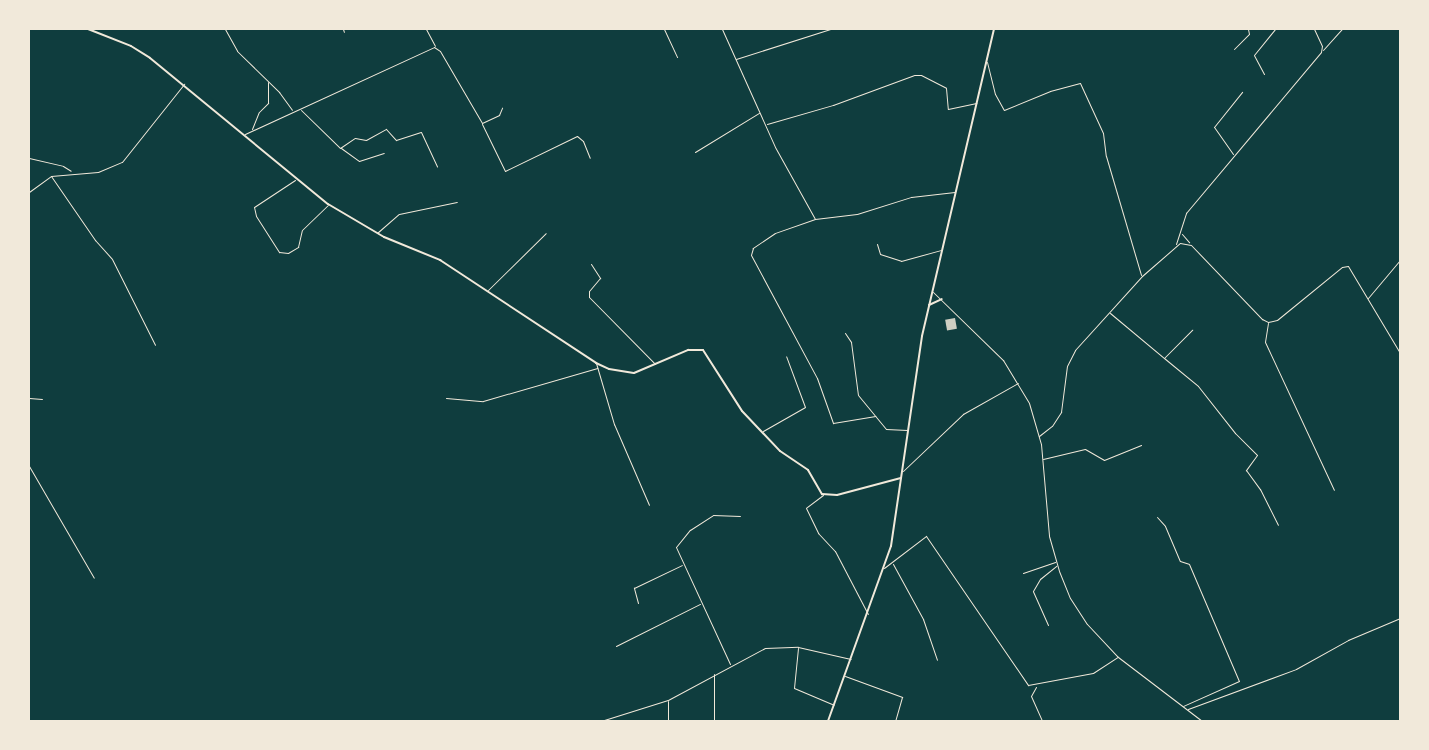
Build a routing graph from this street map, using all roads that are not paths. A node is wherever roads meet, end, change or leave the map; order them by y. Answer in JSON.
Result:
{"nodes":[{"id":1,"x":88,"y":29,"type":"edge"},
{"id":2,"x":225,"y":29,"type":"edge"},
{"id":3,"x":343,"y":29,"type":"edge"},
{"id":4,"x":426,"y":29,"type":"edge"},
{"id":5,"x":664,"y":29,"type":"edge"},
{"id":6,"x":722,"y":29,"type":"edge"},
{"id":7,"x":830,"y":29,"type":"edge"},
{"id":8,"x":994,"y":29,"type":"edge"},
{"id":9,"x":1248,"y":29,"type":"edge"},
{"id":10,"x":1275,"y":29,"type":"edge"},
{"id":11,"x":1314,"y":29,"type":"edge"},
{"id":12,"x":1342,"y":29,"type":"edge"},
{"id":13,"x":344,"y":32,"type":"dead end"},
{"id":14,"x":435,"y":47,"type":"junction"},
{"id":15,"x":1234,"y":49,"type":"dead end"},
{"id":16,"x":1322,"y":50,"type":"junction"},
{"id":17,"x":677,"y":57,"type":"dead end"},
{"id":18,"x":736,"y":59,"type":"junction"},
{"id":19,"x":986,"y":59,"type":"junction"},
{"id":20,"x":1264,"y":74,"type":"dead end"},
{"id":21,"x":268,"y":81,"type":"junction"},
{"id":22,"x":184,"y":84,"type":"junction"},
{"id":23,"x":1242,"y":92,"type":"dead end"},
{"id":24,"x":976,"y":103,"type":"junction"},
{"id":25,"x":502,"y":108,"type":"dead end"},
{"id":26,"x":301,"y":109,"type":"junction"},
{"id":27,"x":292,"y":110,"type":"junction"},
{"id":28,"x":760,"y":112,"type":"junction"},
{"id":29,"x":482,"y":123,"type":"junction"},
{"id":30,"x":765,"y":124,"type":"junction"},
{"id":31,"x":252,"y":130,"type":"junction"},
{"id":32,"x":244,"y":134,"type":"junction"},
{"id":33,"x":340,"y":148,"type":"junction"},
{"id":34,"x":695,"y":152,"type":"dead end"},
{"id":35,"x":384,"y":153,"type":"dead end"},
{"id":36,"x":1234,"y":155,"type":"junction"},
{"id":37,"x":29,"y":158,"type":"edge"},
{"id":38,"x":590,"y":158,"type":"dead end"},
{"id":39,"x":437,"y":166,"type":"dead end"},
{"id":40,"x":71,"y":172,"type":"junction"},
{"id":41,"x":51,"y":176,"type":"junction"},
{"id":42,"x":295,"y":180,"type":"junction"},
{"id":43,"x":29,"y":192,"type":"edge"},
{"id":44,"x":955,"y":192,"type":"junction"},
{"id":45,"x":457,"y":202,"type":"dead end"},
{"id":46,"x":328,"y":204,"type":"junction"},
{"id":47,"x":815,"y":219,"type":"junction"},
{"id":48,"x":1181,"y":232,"type":"junction"},
{"id":49,"x":377,"y":233,"type":"junction"},
{"id":50,"x":546,"y":233,"type":"dead end"},
{"id":51,"x":877,"y":244,"type":"dead end"},
{"id":52,"x":1176,"y":244,"type":"junction"},
{"id":53,"x":1191,"y":245,"type":"junction"},
{"id":54,"x":941,"y":250,"type":"junction"},
{"id":55,"x":1400,"y":260,"type":"edge"},
{"id":56,"x":591,"y":264,"type":"dead end"},
{"id":57,"x":1142,"y":276,"type":"junction"},
{"id":58,"x":488,"y":291,"type":"junction"},
{"id":59,"x":932,"y":292,"type":"junction"},
{"id":60,"x":942,"y":299,"type":"junction"},
{"id":61,"x":1368,"y":299,"type":"junction"},
{"id":62,"x":929,"y":305,"type":"junction"},
{"id":63,"x":1110,"y":312,"type":"junction"},
{"id":64,"x":1268,"y":322,"type":"junction"},
{"id":65,"x":1192,"y":330,"type":"dead end"},
{"id":66,"x":845,"y":333,"type":"dead end"},
{"id":67,"x":155,"y":345,"type":"dead end"},
{"id":68,"x":1400,"y":352,"type":"edge"},
{"id":69,"x":786,"y":356,"type":"dead end"},
{"id":70,"x":1164,"y":358,"type":"junction"},
{"id":71,"x":596,"y":363,"type":"junction"},
{"id":72,"x":655,"y":364,"type":"junction"},
{"id":73,"x":597,"y":368,"type":"junction"},
{"id":74,"x":1019,"y":383,"type":"junction"},
{"id":75,"x":29,"y":398,"type":"edge"},
{"id":76,"x":446,"y":398,"type":"dead end"},
{"id":77,"x":42,"y":399,"type":"dead end"},
{"id":78,"x":874,"y":416,"type":"junction"},
{"id":79,"x":908,"y":430,"type":"junction"},
{"id":80,"x":763,"y":432,"type":"junction"},
{"id":81,"x":1039,"y":436,"type":"junction"},
{"id":82,"x":1140,"y":446,"type":"dead end"},
{"id":83,"x":1042,"y":459,"type":"junction"},
{"id":84,"x":29,"y":466,"type":"edge"},
{"id":85,"x":902,"y":471,"type":"junction"},
{"id":86,"x":901,"y":478,"type":"junction"},
{"id":87,"x":1334,"y":490,"type":"dead end"},
{"id":88,"x":824,"y":494,"type":"junction"},
{"id":89,"x":649,"y":505,"type":"dead end"},
{"id":90,"x":740,"y":516,"type":"dead end"},
{"id":91,"x":1157,"y":517,"type":"dead end"},
{"id":92,"x":1278,"y":525,"type":"dead end"},
{"id":93,"x":892,"y":563,"type":"junction"},
{"id":94,"x":1056,"y":564,"type":"junction"},
{"id":95,"x":683,"y":565,"type":"junction"},
{"id":96,"x":884,"y":568,"type":"junction"},
{"id":97,"x":1023,"y":573,"type":"dead end"},
{"id":98,"x":94,"y":578,"type":"dead end"},
{"id":99,"x":638,"y":603,"type":"dead end"},
{"id":100,"x":700,"y":604,"type":"junction"},
{"id":101,"x":868,"y":614,"type":"junction"},
{"id":102,"x":1400,"y":618,"type":"edge"},
{"id":103,"x":1048,"y":626,"type":"dead end"},
{"id":104,"x":616,"y":646,"type":"dead end"},
{"id":105,"x":798,"y":647,"type":"junction"},
{"id":106,"x":1118,"y":657,"type":"junction"},
{"id":107,"x":851,"y":659,"type":"junction"},
{"id":108,"x":937,"y":660,"type":"dead end"},
{"id":109,"x":731,"y":665,"type":"junction"},
{"id":110,"x":714,"y":673,"type":"junction"},
{"id":111,"x":846,"y":676,"type":"junction"},
{"id":112,"x":1036,"y":686,"type":"junction"},
{"id":113,"x":668,"y":700,"type":"junction"},
{"id":114,"x":834,"y":705,"type":"junction"},
{"id":115,"x":1182,"y":706,"type":"junction"},
{"id":116,"x":1187,"y":710,"type":"junction"},
{"id":117,"x":601,"y":721,"type":"edge"},
{"id":118,"x":668,"y":721,"type":"edge"},
{"id":119,"x":714,"y":721,"type":"edge"},
{"id":120,"x":828,"y":721,"type":"edge"},
{"id":121,"x":895,"y":721,"type":"edge"},
{"id":122,"x":1042,"y":721,"type":"edge"},
{"id":123,"x":1202,"y":721,"type":"edge"}],
"edges":[{"from":1,"to":22,"type":"street"},
{"from":2,"to":21,"type":"street"},
{"from":3,"to":13,"type":"street"},
{"from":4,"to":14,"type":"street"},
{"from":5,"to":17,"type":"street"},
{"from":6,"to":18,"type":"street"},
{"from":7,"to":18,"type":"street"},
{"from":8,"to":19,"type":"street"},
{"from":9,"to":15,"type":"street"},
{"from":10,"to":20,"type":"street"},
{"from":11,"to":16,"type":"street"},
{"from":12,"to":16,"type":"street"},
{"from":14,"to":26,"type":"street"},
{"from":14,"to":29,"type":"street"},
{"from":16,"to":36,"type":"street"},
{"from":18,"to":28,"type":"street"},
{"from":19,"to":24,"type":"street"},
{"from":19,"to":57,"type":"street"},
{"from":21,"to":27,"type":"street"},
{"from":21,"to":31,"type":"street"},
{"from":22,"to":32,"type":"street"},
{"from":22,"to":40,"type":"street"},
{"from":23,"to":36,"type":"street"},
{"from":24,"to":30,"type":"street"},
{"from":24,"to":44,"type":"street"},
{"from":25,"to":29,"type":"street"},
{"from":26,"to":27,"type":"street"},
{"from":26,"to":33,"type":"street"},
{"from":27,"to":31,"type":"street"},
{"from":28,"to":30,"type":"street"},
{"from":28,"to":34,"type":"street"},
{"from":29,"to":38,"type":"street"},
{"from":30,"to":47,"type":"street"},
{"from":31,"to":32,"type":"street"},
{"from":32,"to":42,"type":"street"},
{"from":33,"to":35,"type":"street"},
{"from":33,"to":39,"type":"street"},
{"from":36,"to":48,"type":"street"},
{"from":37,"to":40,"type":"street"},
{"from":40,"to":41,"type":"street"},
{"from":41,"to":43,"type":"street"},
{"from":41,"to":67,"type":"street"},
{"from":42,"to":46,"type":"street"},
{"from":42,"to":46,"type":"street"},
{"from":44,"to":47,"type":"street"},
{"from":44,"to":54,"type":"street"},
{"from":45,"to":49,"type":"street"},
{"from":46,"to":49,"type":"street"},
{"from":47,"to":78,"type":"street"},
{"from":48,"to":52,"type":"street"},
{"from":48,"to":53,"type":"street"},
{"from":49,"to":58,"type":"street"},
{"from":50,"to":58,"type":"street"},
{"from":51,"to":54,"type":"street"},
{"from":52,"to":53,"type":"street"},
{"from":52,"to":57,"type":"street"},
{"from":53,"to":64,"type":"street"},
{"from":54,"to":59,"type":"street"},
{"from":55,"to":61,"type":"street"},
{"from":56,"to":72,"type":"street"},
{"from":57,"to":63,"type":"street"},
{"from":58,"to":71,"type":"street"},
{"from":59,"to":60,"type":"street"},
{"from":59,"to":62,"type":"street"},
{"from":60,"to":62,"type":"street"},
{"from":60,"to":74,"type":"street"},
{"from":61,"to":64,"type":"street"},
{"from":61,"to":68,"type":"street"},
{"from":62,"to":79,"type":"street"},
{"from":63,"to":70,"type":"street"},
{"from":63,"to":81,"type":"street"},
{"from":64,"to":87,"type":"street"},
{"from":65,"to":70,"type":"street"},
{"from":66,"to":78,"type":"street"},
{"from":69,"to":80,"type":"street"},
{"from":70,"to":92,"type":"street"},
{"from":71,"to":72,"type":"street"},
{"from":71,"to":73,"type":"street"},
{"from":72,"to":80,"type":"street"},
{"from":73,"to":76,"type":"street"},
{"from":73,"to":89,"type":"street"},
{"from":74,"to":81,"type":"street"},
{"from":74,"to":85,"type":"street"},
{"from":75,"to":77,"type":"street"},
{"from":78,"to":79,"type":"street"},
{"from":79,"to":85,"type":"street"},
{"from":80,"to":88,"type":"street"},
{"from":81,"to":83,"type":"street"},
{"from":82,"to":83,"type":"street"},
{"from":83,"to":94,"type":"street"},
{"from":84,"to":98,"type":"street"},
{"from":85,"to":86,"type":"street"},
{"from":86,"to":88,"type":"street"},
{"from":86,"to":96,"type":"street"},
{"from":88,"to":101,"type":"street"},
{"from":90,"to":95,"type":"street"},
{"from":91,"to":115,"type":"street"},
{"from":93,"to":96,"type":"street"},
{"from":93,"to":108,"type":"street"},
{"from":93,"to":112,"type":"street"},
{"from":94,"to":97,"type":"street"},
{"from":94,"to":103,"type":"street"},
{"from":94,"to":106,"type":"street"},
{"from":95,"to":99,"type":"street"},
{"from":95,"to":100,"type":"street"},
{"from":96,"to":101,"type":"street"},
{"from":100,"to":104,"type":"street"},
{"from":100,"to":109,"type":"street"},
{"from":101,"to":107,"type":"street"},
{"from":102,"to":116,"type":"street"},
{"from":105,"to":107,"type":"street"},
{"from":105,"to":109,"type":"street"},
{"from":105,"to":114,"type":"street"},
{"from":106,"to":112,"type":"street"},
{"from":106,"to":115,"type":"street"},
{"from":107,"to":111,"type":"street"},
{"from":109,"to":110,"type":"street"},
{"from":110,"to":113,"type":"street"},
{"from":110,"to":119,"type":"street"},
{"from":111,"to":114,"type":"street"},
{"from":111,"to":121,"type":"street"},
{"from":112,"to":122,"type":"street"},
{"from":113,"to":117,"type":"street"},
{"from":113,"to":118,"type":"street"},
{"from":114,"to":120,"type":"street"},
{"from":115,"to":116,"type":"street"},
{"from":116,"to":123,"type":"street"}]}
